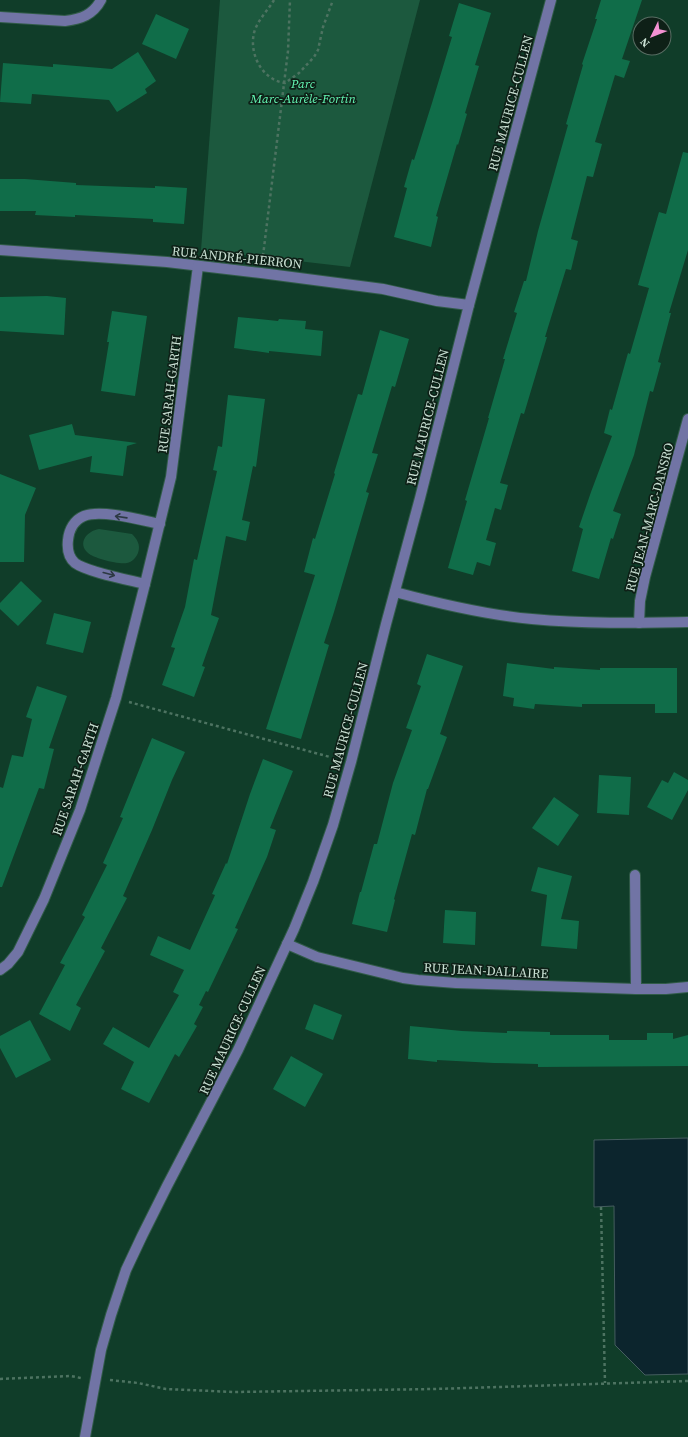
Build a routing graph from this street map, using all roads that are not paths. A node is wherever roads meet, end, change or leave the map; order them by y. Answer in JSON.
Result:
{"nodes":[{"id":1,"x":101,"y":0,"type":"edge"},
{"id":2,"x":551,"y":0,"type":"edge"},
{"id":3,"x":0,"y":17,"type":"edge"},
{"id":4,"x":0,"y":250,"type":"edge"},
{"id":5,"x":198,"y":266,"type":"junction"},
{"id":6,"x":469,"y":305,"type":"junction"},
{"id":7,"x":688,"y":419,"type":"edge"},
{"id":8,"x":160,"y":524,"type":"junction"},
{"id":9,"x":145,"y":584,"type":"junction"},
{"id":10,"x":395,"y":592,"type":"junction"},
{"id":11,"x":688,"y":622,"type":"edge"},
{"id":12,"x":639,"y":623,"type":"junction"},
{"id":13,"x":635,"y":875,"type":"dead end"},
{"id":14,"x":287,"y":944,"type":"junction"},
{"id":15,"x":0,"y":970,"type":"edge"},
{"id":16,"x":688,"y":987,"type":"edge"},
{"id":17,"x":636,"y":989,"type":"junction"},
{"id":18,"x":85,"y":1437,"type":"edge"}],
"edges":[{"from":1,"to":3,"type":"street"},
{"from":2,"to":6,"type":"street","name":"RUE MAURICE-CULLEN"},
{"from":4,"to":5,"type":"street","name":"RUE ANDRÉ-PIERRON"},
{"from":5,"to":6,"type":"street","name":"RUE ANDRÉ-PIERRON"},
{"from":5,"to":8,"type":"street","name":"RUE SARAH-GARTH"},
{"from":6,"to":10,"type":"street","name":"RUE MAURICE-CULLEN"},
{"from":7,"to":12,"type":"street","name":"RUE JEAN-MARC-DANSRO"},
{"from":8,"to":9,"type":"street","name":"RUE SARAH-GARTH"},
{"from":8,"to":9,"type":"street","one_way":true},
{"from":9,"to":15,"type":"street","name":"RUE SARAH-GARTH"},
{"from":10,"to":12,"type":"street"},
{"from":10,"to":14,"type":"street","name":"RUE MAURICE-CULLEN"},
{"from":11,"to":12,"type":"street"},
{"from":13,"to":17,"type":"street"},
{"from":14,"to":17,"type":"street","name":"RUE JEAN-DALLAIRE"},
{"from":14,"to":18,"type":"street","name":"RUE MAURICE-CULLEN"},
{"from":16,"to":17,"type":"street","name":"RUE JEAN-DALLAIRE"}]}
